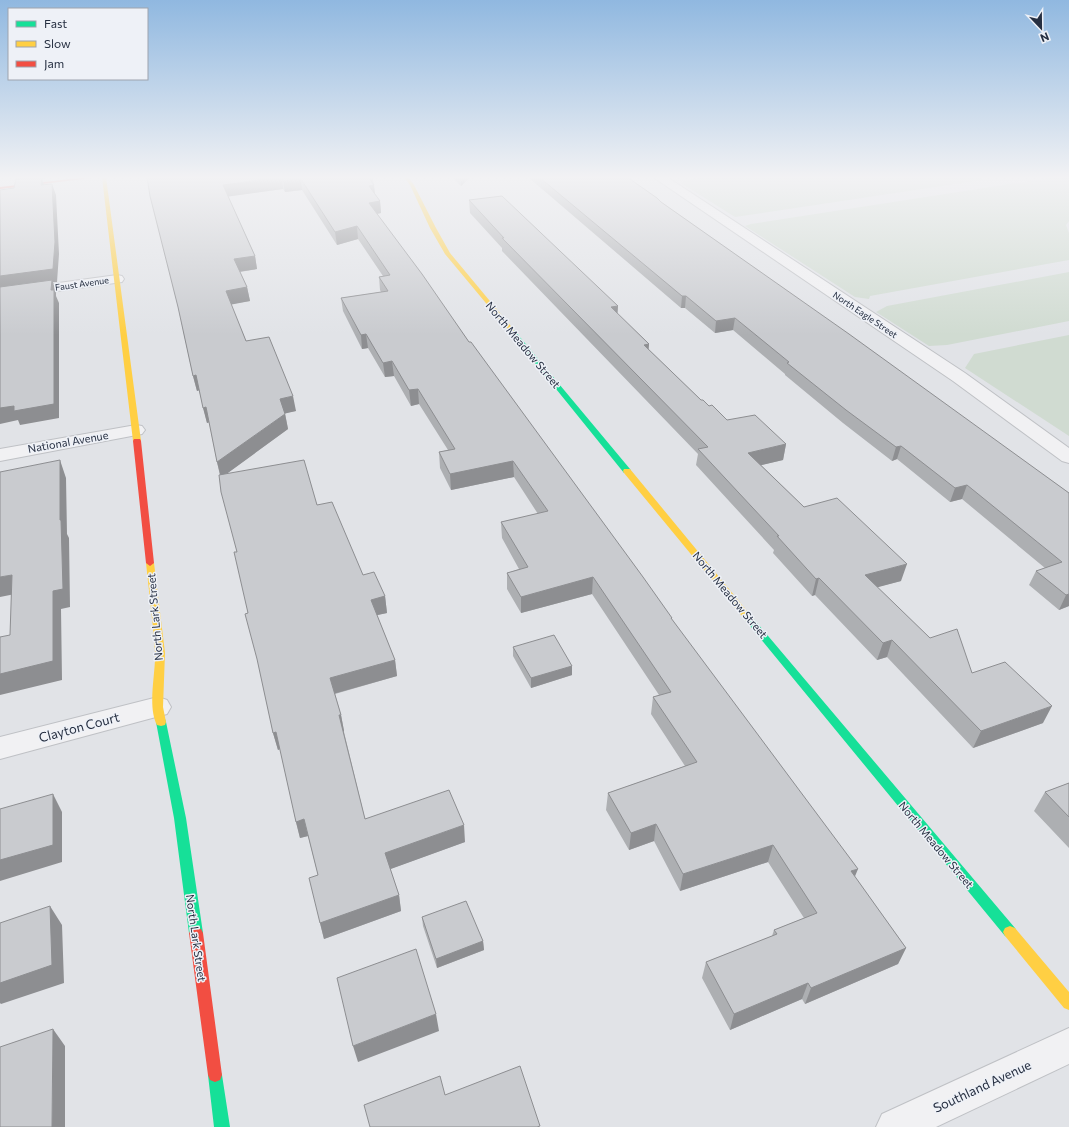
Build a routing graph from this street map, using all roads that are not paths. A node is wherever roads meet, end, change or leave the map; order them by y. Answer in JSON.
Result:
{"nodes":[{"id":1,"x":111,"y":230,"type":"edge"},
{"id":2,"x":434,"y":230,"type":"edge"},
{"id":3,"x":738,"y":230,"type":"edge"},
{"id":4,"x":117,"y":279,"type":"junction"},
{"id":5,"x":0,"y":295,"type":"edge"},
{"id":6,"x":136,"y":430,"type":"junction"},
{"id":7,"x":0,"y":454,"type":"edge"},
{"id":8,"x":1069,"y":456,"type":"edge"},
{"id":9,"x":158,"y":707,"type":"junction"},
{"id":10,"x":0,"y":748,"type":"edge"},
{"id":11,"x":1069,"y":1003,"type":"edge"},
{"id":12,"x":1069,"y":1046,"type":"edge"},
{"id":13,"x":222,"y":1127,"type":"edge"},
{"id":14,"x":895,"y":1127,"type":"edge"}],
"edges":[{"from":1,"to":4,"type":"street","name":"North Lark Street"},
{"from":2,"to":11,"type":"street","name":"North Meadow Street"},
{"from":3,"to":8,"type":"street","name":"North Eagle Street"},
{"from":4,"to":5,"type":"street","name":"Faust Avenue"},
{"from":4,"to":6,"type":"street","name":"North Lark Street"},
{"from":6,"to":7,"type":"street","name":"National Avenue"},
{"from":6,"to":9,"type":"street","name":"North Lark Street"},
{"from":9,"to":10,"type":"street","name":"Clayton Court"},
{"from":9,"to":13,"type":"street","name":"North Lark Street"},
{"from":12,"to":14,"type":"street","name":"Southland Avenue"}]}
